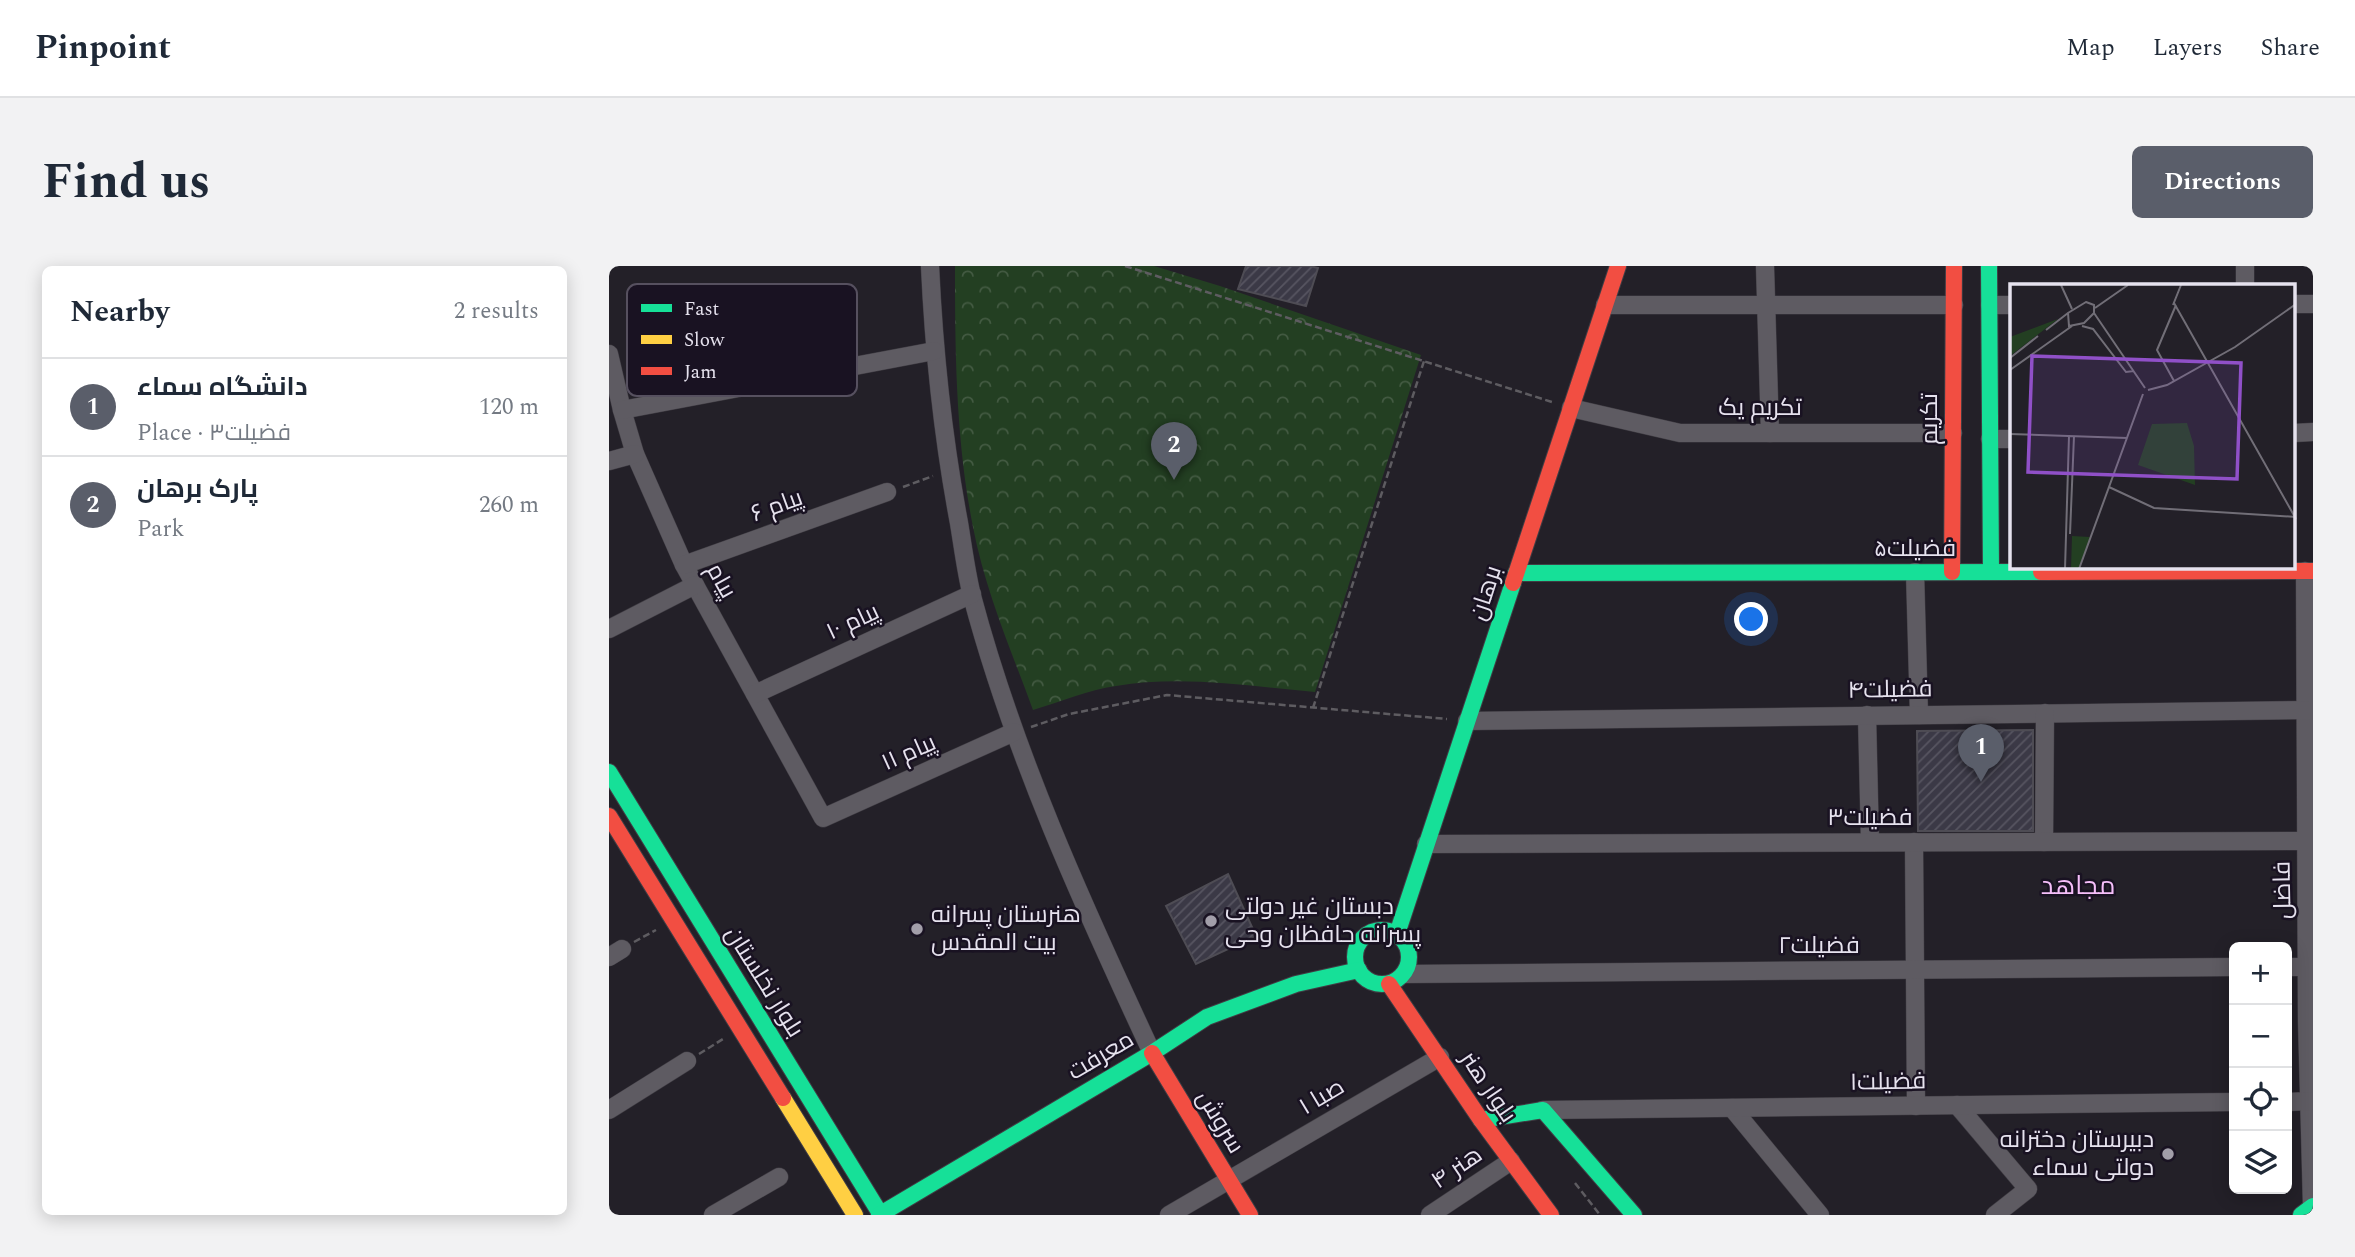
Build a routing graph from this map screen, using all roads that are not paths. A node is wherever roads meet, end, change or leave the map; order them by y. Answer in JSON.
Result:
{"nodes":[{"id":1,"x":930,"y":266,"type":"edge"},
{"id":2,"x":1618,"y":266,"type":"edge"},
{"id":3,"x":1765,"y":266,"type":"edge"},
{"id":4,"x":1954,"y":266,"type":"edge"},
{"id":5,"x":1989,"y":266,"type":"edge"},
{"id":6,"x":2245,"y":266,"type":"edge"},
{"id":7,"x":2245,"y":284,"type":"edge"},
{"id":8,"x":2295,"y":304,"type":"edge"},
{"id":9,"x":2313,"y":304,"type":"edge"},
{"id":10,"x":1605,"y":305,"type":"junction"},
{"id":11,"x":1766,"y":305,"type":"junction"},
{"id":12,"x":1972,"y":305,"type":"junction"},
{"id":13,"x":2010,"y":305,"type":"edge"},
{"id":14,"x":934,"y":351,"type":"junction"},
{"id":15,"x":609,"y":354,"type":"edge"},
{"id":16,"x":857,"y":366,"type":"edge"},
{"id":17,"x":696,"y":396,"type":"edge"},
{"id":18,"x":1571,"y":408,"type":"junction"},
{"id":19,"x":622,"y":410,"type":"junction"},
{"id":20,"x":2313,"y":432,"type":"edge"},
{"id":21,"x":1770,"y":433,"type":"junction"},
{"id":22,"x":1953,"y":433,"type":"junction"},
{"id":23,"x":2295,"y":433,"type":"edge"},
{"id":24,"x":1990,"y":439,"type":"junction"},
{"id":25,"x":2010,"y":439,"type":"edge"},
{"id":26,"x":635,"y":454,"type":"junction"},
{"id":27,"x":609,"y":461,"type":"edge"},
{"id":28,"x":887,"y":492,"type":"road end"},
{"id":29,"x":684,"y":565,"type":"junction"},
{"id":30,"x":2309,"y":571,"type":"edge"},
{"id":31,"x":1915,"y":572,"type":"junction"},
{"id":32,"x":1952,"y":572,"type":"junction"},
{"id":33,"x":1991,"y":572,"type":"junction"},
{"id":34,"x":1516,"y":573,"type":"junction"},
{"id":35,"x":695,"y":585,"type":"junction"},
{"id":36,"x":972,"y":594,"type":"junction"},
{"id":37,"x":609,"y":629,"type":"edge"},
{"id":38,"x":755,"y":694,"type":"junction"},
{"id":39,"x":2310,"y":710,"type":"edge"},
{"id":40,"x":2045,"y":713,"type":"junction"},
{"id":41,"x":1867,"y":715,"type":"junction"},
{"id":42,"x":1919,"y":715,"type":"junction"},
{"id":43,"x":1467,"y":721,"type":"junction"},
{"id":44,"x":1014,"y":732,"type":"junction"},
{"id":45,"x":609,"y":772,"type":"edge"},
{"id":46,"x":609,"y":816,"type":"edge"},
{"id":47,"x":823,"y":818,"type":"joint"},
{"id":48,"x":2309,"y":841,"type":"edge"},
{"id":49,"x":1870,"y":842,"type":"junction"},
{"id":50,"x":1914,"y":842,"type":"junction"},
{"id":51,"x":2044,"y":842,"type":"junction"},
{"id":52,"x":1426,"y":844,"type":"junction"},
{"id":53,"x":1397,"y":934,"type":"junction"},
{"id":54,"x":2229,"y":967,"type":"edge"},
{"id":55,"x":2292,"y":967,"type":"edge"},
{"id":56,"x":2310,"y":967,"type":"edge"},
{"id":57,"x":1359,"y":970,"type":"junction"},
{"id":58,"x":1916,"y":970,"type":"junction"},
{"id":59,"x":1396,"y":979,"type":"junction"},
{"id":60,"x":1152,"y":1053,"type":"junction"},
{"id":61,"x":1440,"y":1057,"type":"junction"},
{"id":62,"x":687,"y":1061,"type":"road end"},
{"id":63,"x":2311,"y":1081,"type":"edge"},
{"id":64,"x":2310,"y":1101,"type":"junction"},
{"id":65,"x":2229,"y":1102,"type":"edge"},
{"id":66,"x":2292,"y":1102,"type":"edge"},
{"id":67,"x":1957,"y":1105,"type":"junction"},
{"id":68,"x":1916,"y":1106,"type":"junction"},
{"id":69,"x":1731,"y":1108,"type":"junction"},
{"id":70,"x":609,"y":1110,"type":"edge"},
{"id":71,"x":1543,"y":1110,"type":"junction"},
{"id":72,"x":1481,"y":1120,"type":"junction"},
{"id":73,"x":1511,"y":1161,"type":"junction"},
{"id":74,"x":779,"y":1177,"type":"dead end"},
{"id":75,"x":1228,"y":1180,"type":"junction"},
{"id":76,"x":2309,"y":1209,"type":"edge"},
{"id":77,"x":713,"y":1215,"type":"edge"},
{"id":78,"x":855,"y":1215,"type":"edge"},
{"id":79,"x":880,"y":1215,"type":"edge"},
{"id":80,"x":1169,"y":1215,"type":"edge"},
{"id":81,"x":1249,"y":1215,"type":"edge"},
{"id":82,"x":1430,"y":1215,"type":"edge"},
{"id":83,"x":1552,"y":1215,"type":"edge"},
{"id":84,"x":1634,"y":1215,"type":"edge"},
{"id":85,"x":1819,"y":1215,"type":"edge"},
{"id":86,"x":1996,"y":1215,"type":"edge"}],
"edges":[{"from":1,"to":14,"type":"street"},
{"from":2,"to":10,"type":"street","name":"برهان"},
{"from":3,"to":11,"type":"street"},
{"from":4,"to":12,"type":"street","name":"تکریم"},
{"from":5,"to":12,"type":"street","name":"تکریم"},
{"from":6,"to":7,"type":"street"},
{"from":8,"to":9,"type":"street"},
{"from":10,"to":11,"type":"street"},
{"from":10,"to":18,"type":"street","name":"برهان"},
{"from":11,"to":12,"type":"street"},
{"from":11,"to":21,"type":"street"},
{"from":12,"to":13,"type":"street"},
{"from":12,"to":22,"type":"street","name":"تکریم"},
{"from":12,"to":24,"type":"street","name":"تکریم"},
{"from":14,"to":16,"type":"street"},
{"from":14,"to":36,"type":"street"},
{"from":15,"to":19,"type":"street","name":"پیام"},
{"from":17,"to":19,"type":"street"},
{"from":18,"to":21,"type":"street","name":"تکریم یک"},
{"from":18,"to":34,"type":"street","name":"برهان"},
{"from":19,"to":26,"type":"street","name":"پیام"},
{"from":20,"to":23,"type":"street"},
{"from":21,"to":22,"type":"street","name":"تکریم یک"},
{"from":22,"to":32,"type":"street","name":"تکریم"},
{"from":24,"to":25,"type":"street"},
{"from":24,"to":33,"type":"street","name":"تکریم"},
{"from":26,"to":27,"type":"street"},
{"from":26,"to":29,"type":"street","name":"پیام"},
{"from":28,"to":29,"type":"street","name":"پیام ۶"},
{"from":29,"to":35,"type":"street","name":"پیام"},
{"from":30,"to":33,"type":"street","name":"فضیلت۵"},
{"from":30,"to":39,"type":"street","name":"فاضل"},
{"from":31,"to":32,"type":"street","name":"فضیلت۵"},
{"from":31,"to":34,"type":"street","name":"فضیلت۵"},
{"from":31,"to":42,"type":"street"},
{"from":32,"to":33,"type":"street","name":"فضیلت۵"},
{"from":34,"to":43,"type":"street","name":"برهان"},
{"from":35,"to":37,"type":"street"},
{"from":35,"to":38,"type":"street","name":"پیام"},
{"from":36,"to":38,"type":"street","name":"پیام ۱۰"},
{"from":36,"to":44,"type":"street"},
{"from":38,"to":47,"type":"street","name":"پیام"},
{"from":39,"to":40,"type":"street","name":"فضیلت۴"},
{"from":39,"to":48,"type":"street","name":"فاضل"},
{"from":40,"to":42,"type":"street","name":"فضیلت۴"},
{"from":40,"to":51,"type":"street"},
{"from":41,"to":42,"type":"street","name":"فضیلت۴"},
{"from":41,"to":43,"type":"street","name":"فضیلت۴"},
{"from":41,"to":49,"type":"street"},
{"from":43,"to":52,"type":"street","name":"برهان"},
{"from":44,"to":47,"type":"street","name":"پیام ۱۱"},
{"from":44,"to":60,"type":"street"},
{"from":45,"to":79,"type":"street","name":"بلوار نخلستان"},
{"from":46,"to":78,"type":"street","name":"بلوار نخلستان"},
{"from":48,"to":51,"type":"street","name":"فضیلت۳"},
{"from":48,"to":56,"type":"street","name":"فاضل"},
{"from":49,"to":50,"type":"street","name":"فضیلت۳"},
{"from":49,"to":52,"type":"street","name":"فضیلت۳"},
{"from":50,"to":51,"type":"street","name":"فضیلت۳"},
{"from":50,"to":58,"type":"street"},
{"from":52,"to":53,"type":"street","name":"برهان"},
{"from":53,"to":57,"type":"street"},
{"from":53,"to":59,"type":"street"},
{"from":54,"to":58,"type":"street","name":"فضیلت۲"},
{"from":55,"to":56,"type":"street"},
{"from":56,"to":63,"type":"street","name":"فاضل"},
{"from":57,"to":59,"type":"street"},
{"from":57,"to":60,"type":"street","name":"معرفت"},
{"from":58,"to":59,"type":"street","name":"فضیلت۲"},
{"from":58,"to":68,"type":"street"},
{"from":59,"to":61,"type":"street","name":"بلوار هنر"},
{"from":60,"to":75,"type":"street","name":"سروش"},
{"from":60,"to":79,"type":"street","name":"معرفت"},
{"from":61,"to":72,"type":"street","name":"بلوار هنر"},
{"from":61,"to":75,"type":"street","name":"صبا ۱"},
{"from":62,"to":70,"type":"street"},
{"from":63,"to":64,"type":"street","name":"فاضل"},
{"from":64,"to":66,"type":"street"},
{"from":64,"to":76,"type":"street","name":"فاضل"},
{"from":65,"to":67,"type":"street","name":"فضیلت۱"},
{"from":67,"to":68,"type":"street","name":"فضیلت۱"},
{"from":67,"to":86,"type":"street"},
{"from":68,"to":69,"type":"street","name":"فضیلت۱"},
{"from":69,"to":71,"type":"street","name":"فضیلت۱"},
{"from":69,"to":85,"type":"street"},
{"from":71,"to":72,"type":"street"},
{"from":71,"to":84,"type":"street","name":"بلوار هنر"},
{"from":72,"to":73,"type":"street","name":"بلوار هنر"},
{"from":73,"to":82,"type":"street","name":"هنر ۴"},
{"from":73,"to":83,"type":"street","name":"بلوار هنر"},
{"from":74,"to":77,"type":"street"},
{"from":75,"to":80,"type":"street","name":"صبا ۱"},
{"from":75,"to":81,"type":"street","name":"سروش"}]}
